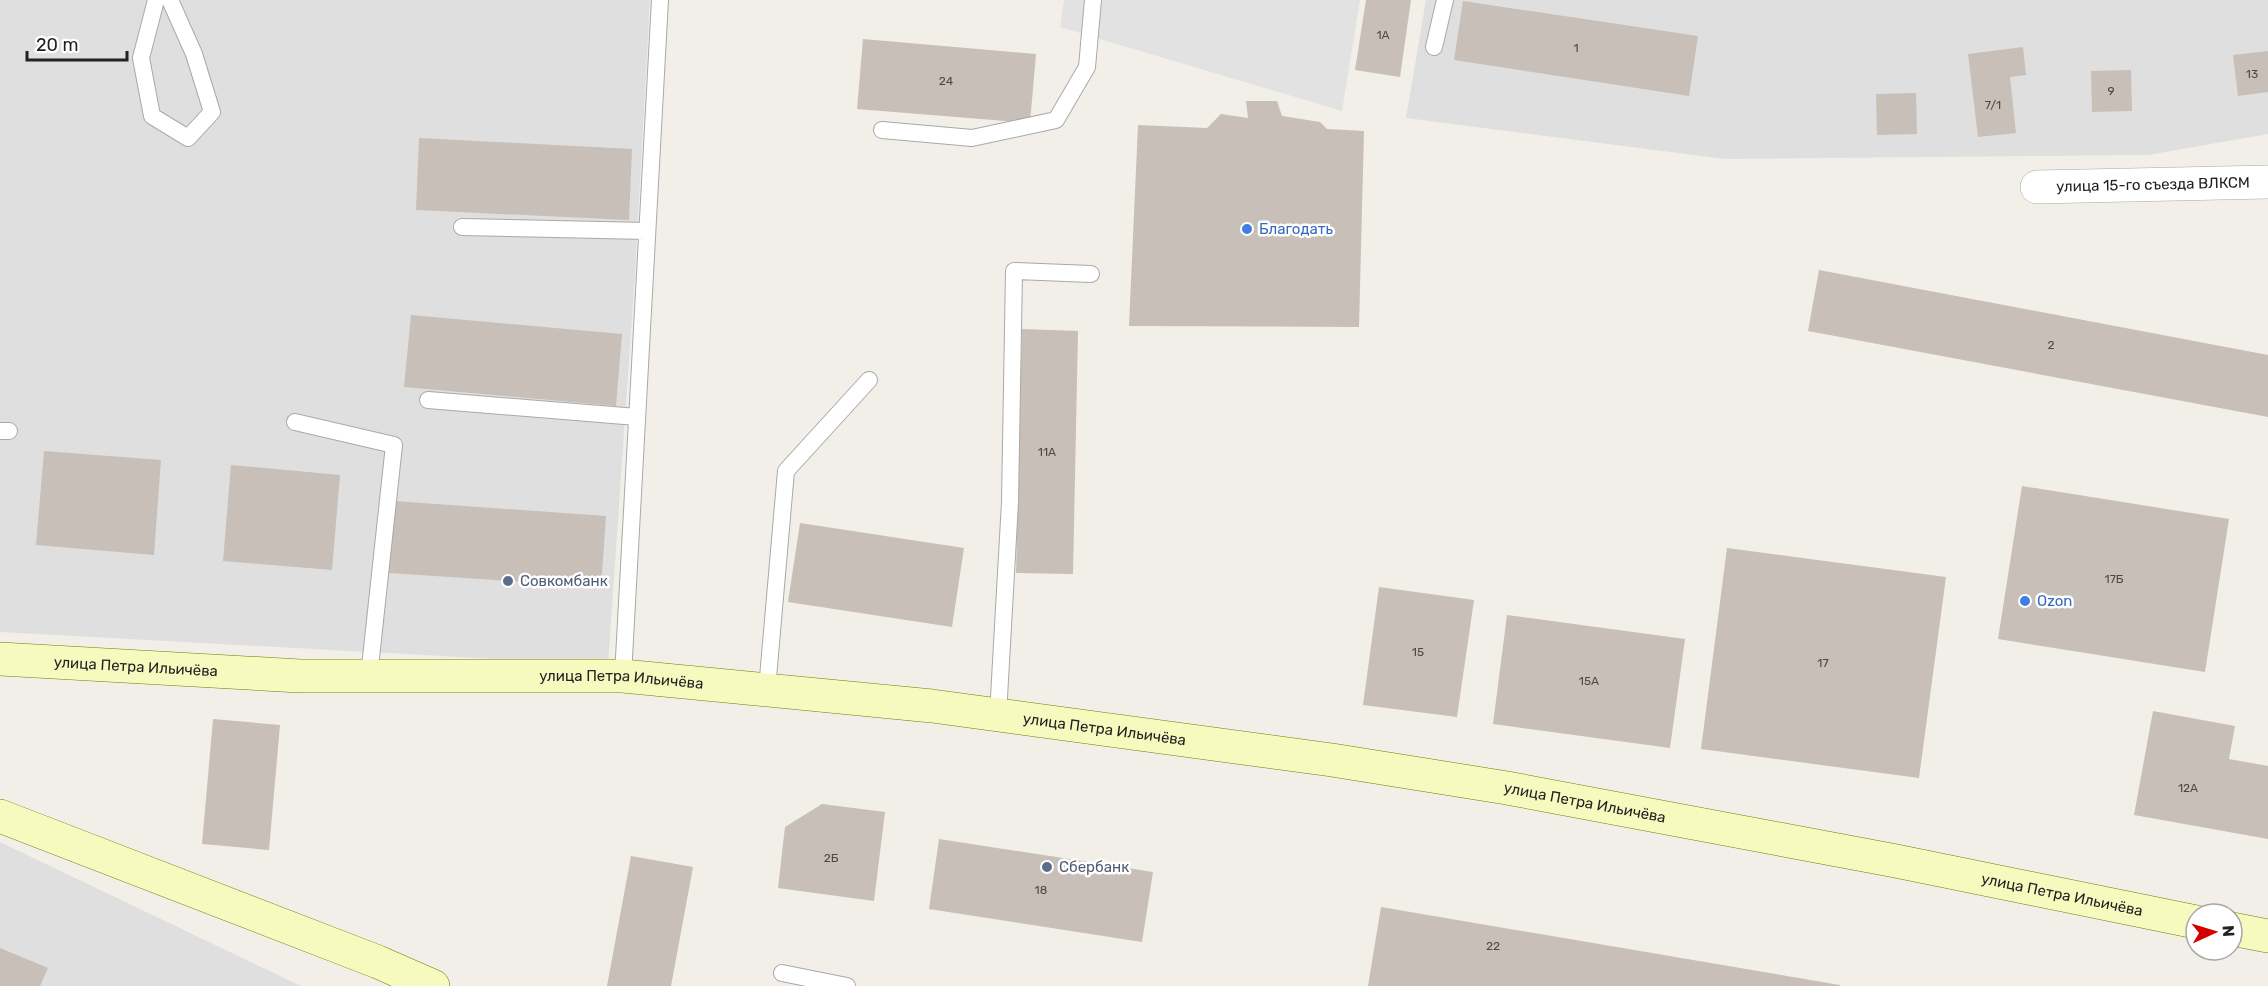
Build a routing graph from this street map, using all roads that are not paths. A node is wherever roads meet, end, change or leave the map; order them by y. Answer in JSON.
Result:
{"nodes":[{"id":1,"x":156,"y":0,"type":"edge"},
{"id":2,"x":170,"y":0,"type":"edge"},
{"id":3,"x":660,"y":0,"type":"edge"},
{"id":4,"x":1093,"y":0,"type":"edge"},
{"id":5,"x":1445,"y":0,"type":"edge"},
{"id":6,"x":1434,"y":47,"type":"dead end"},
{"id":7,"x":882,"y":130,"type":"dead end"},
{"id":8,"x":2268,"y":182,"type":"edge"},
{"id":9,"x":2037,"y":187,"type":"dead end"},
{"id":10,"x":462,"y":227,"type":"dead end"},
{"id":11,"x":647,"y":231,"type":"junction"},
{"id":12,"x":1091,"y":274,"type":"dead end"},
{"id":13,"x":869,"y":380,"type":"dead end"},
{"id":14,"x":428,"y":400,"type":"dead end"},
{"id":15,"x":637,"y":417,"type":"junction"},
{"id":16,"x":295,"y":422,"type":"dead end"},
{"id":17,"x":0,"y":659,"type":"edge"},
{"id":18,"x":369,"y":676,"type":"junction"},
{"id":19,"x":623,"y":676,"type":"junction"},
{"id":20,"x":767,"y":689,"type":"junction"},
{"id":21,"x":998,"y":715,"type":"junction"},
{"id":22,"x":0,"y":816,"type":"edge"},
{"id":23,"x":2184,"y":920,"type":"edge"},
{"id":24,"x":2244,"y":931,"type":"edge"},
{"id":25,"x":2268,"y":936,"type":"edge"},
{"id":26,"x":782,"y":973,"type":"dead end"},
{"id":27,"x":433,"y":986,"type":"edge"},
{"id":28,"x":847,"y":986,"type":"edge"}],
"edges":[{"from":1,"to":2,"type":"lane"},
{"from":3,"to":11,"type":"lane"},
{"from":4,"to":7,"type":"lane"},
{"from":5,"to":6,"type":"lane"},
{"from":8,"to":9,"type":"street","name":"улица 15-го съезда ВЛКСМ"},
{"from":10,"to":11,"type":"lane"},
{"from":11,"to":15,"type":"lane"},
{"from":12,"to":21,"type":"lane"},
{"from":13,"to":20,"type":"lane"},
{"from":14,"to":15,"type":"lane"},
{"from":15,"to":19,"type":"lane"},
{"from":16,"to":18,"type":"lane"},
{"from":17,"to":18,"type":"main road","name":"улица Петра Ильичёва"},
{"from":18,"to":19,"type":"main road","name":"улица Петра Ильичёва"},
{"from":19,"to":20,"type":"main road","name":"улица Петра Ильичёва"},
{"from":20,"to":21,"type":"main road","name":"улица Петра Ильичёва"},
{"from":21,"to":23,"type":"main road","name":"улица Петра Ильичёва"},
{"from":22,"to":27,"type":"main road"},
{"from":24,"to":25,"type":"main road"},
{"from":26,"to":28,"type":"lane"}]}
